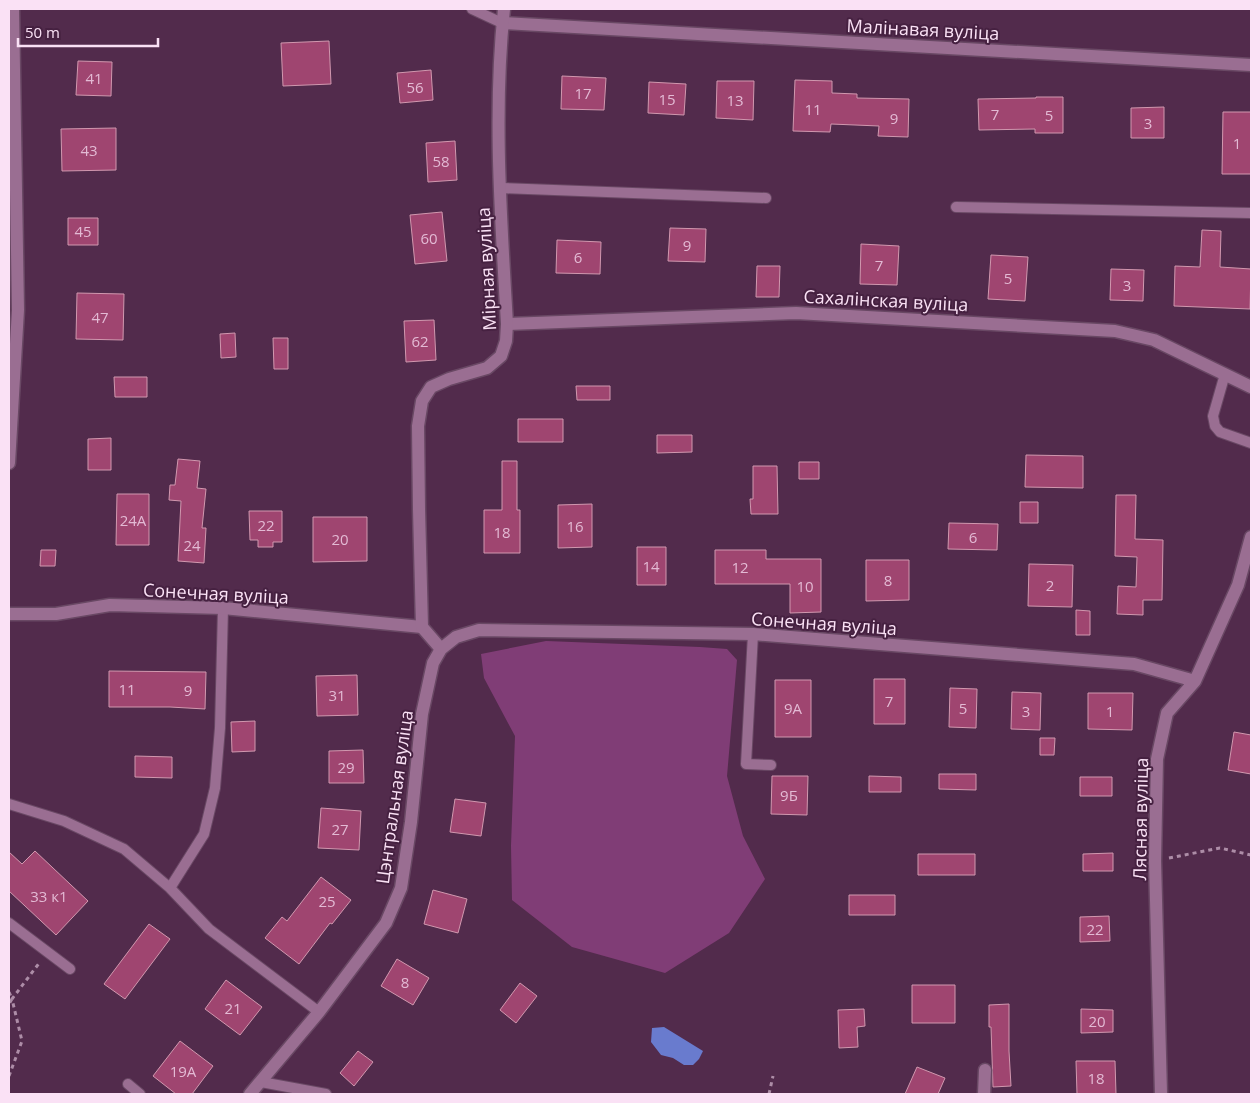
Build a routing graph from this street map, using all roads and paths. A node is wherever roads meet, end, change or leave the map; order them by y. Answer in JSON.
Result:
{"nodes":[{"id":1,"x":13,"y":9,"type":"edge"},
{"id":2,"x":472,"y":9,"type":"edge"},
{"id":3,"x":504,"y":9,"type":"edge"},
{"id":4,"x":502,"y":23,"type":"junction"},
{"id":5,"x":1251,"y":65,"type":"edge"},
{"id":6,"x":500,"y":188,"type":"junction"},
{"id":7,"x":766,"y":198,"type":"dead end"},
{"id":8,"x":956,"y":207,"type":"dead end"},
{"id":9,"x":1251,"y":213,"type":"edge"},
{"id":10,"x":507,"y":324,"type":"junction"},
{"id":11,"x":1225,"y":374,"type":"junction"},
{"id":12,"x":1251,"y":387,"type":"edge"},
{"id":13,"x":1251,"y":443,"type":"edge"},
{"id":14,"x":9,"y":463,"type":"edge"},
{"id":15,"x":1251,"y":537,"type":"edge"},
{"id":16,"x":223,"y":608,"type":"junction"},
{"id":17,"x":9,"y":614,"type":"edge"},
{"id":18,"x":422,"y":627,"type":"junction"},
{"id":19,"x":752,"y":634,"type":"junction"},
{"id":20,"x":446,"y":645,"type":"junction"},
{"id":21,"x":1195,"y":681,"type":"junction"},
{"id":22,"x":770,"y":765,"type":"dead end"},
{"id":23,"x":9,"y":804,"type":"edge"},
{"id":24,"x":1251,"y":855,"type":"edge"},
{"id":25,"x":1155,"y":861,"type":"junction"},
{"id":26,"x":170,"y":888,"type":"junction"},
{"id":27,"x":9,"y":923,"type":"edge"},
{"id":28,"x":48,"y":952,"type":"junction"},
{"id":29,"x":70,"y":969,"type":"dead end"},
{"id":30,"x":9,"y":992,"type":"edge"},
{"id":31,"x":12,"y":999,"type":"junction"},
{"id":32,"x":9,"y":1004,"type":"edge"},
{"id":33,"x":319,"y":1012,"type":"junction"},
{"id":34,"x":985,"y":1070,"type":"dead end"},
{"id":35,"x":9,"y":1076,"type":"edge"},
{"id":36,"x":773,"y":1076,"type":"dead end"},
{"id":37,"x":261,"y":1082,"type":"junction"},
{"id":38,"x":128,"y":1084,"type":"dead end"},
{"id":39,"x":140,"y":1094,"type":"edge"},
{"id":40,"x":250,"y":1094,"type":"edge"},
{"id":41,"x":326,"y":1094,"type":"edge"},
{"id":42,"x":769,"y":1094,"type":"edge"},
{"id":43,"x":984,"y":1094,"type":"edge"},
{"id":44,"x":1161,"y":1094,"type":"edge"}],
"edges":[{"from":1,"to":14,"type":"street"},
{"from":2,"to":4,"type":"lane"},
{"from":3,"to":4,"type":"street","name":"Мірная вуліца"},
{"from":4,"to":5,"type":"street","name":"Малінавая вуліца"},
{"from":4,"to":6,"type":"street","name":"Мірная вуліца"},
{"from":6,"to":7,"type":"lane"},
{"from":6,"to":10,"type":"street","name":"Мірная вуліца"},
{"from":8,"to":9,"type":"lane"},
{"from":10,"to":11,"type":"street","name":"Сахалінская вуліца"},
{"from":10,"to":18,"type":"street","name":"Мірная вуліца"},
{"from":11,"to":12,"type":"street","name":"Сахалінская вуліца"},
{"from":11,"to":13,"type":"lane"},
{"from":15,"to":21,"type":"street","name":"Лясная вуліца"},
{"from":16,"to":17,"type":"street","name":"Сонечная вуліца"},
{"from":16,"to":18,"type":"street","name":"Сонечная вуліца"},
{"from":16,"to":26,"type":"lane"},
{"from":18,"to":20,"type":"street"},
{"from":19,"to":20,"type":"street","name":"Сонечная вуліца"},
{"from":19,"to":21,"type":"street","name":"Сонечная вуліца"},
{"from":19,"to":22,"type":"lane"},
{"from":20,"to":33,"type":"street","name":"Цэнтральная вуліца"},
{"from":21,"to":25,"type":"street","name":"Лясная вуліца"},
{"from":23,"to":26,"type":"lane"},
{"from":24,"to":25,"type":"path"},
{"from":25,"to":44,"type":"street","name":"Лясная вуліца"},
{"from":26,"to":33,"type":"lane"},
{"from":27,"to":28,"type":"lane"},
{"from":28,"to":29,"type":"lane"},
{"from":28,"to":31,"type":"path"},
{"from":30,"to":31,"type":"path"},
{"from":31,"to":32,"type":"path"},
{"from":31,"to":35,"type":"path"},
{"from":33,"to":37,"type":"street","name":"Цэнтральная вуліца"},
{"from":34,"to":43,"type":"street"},
{"from":36,"to":42,"type":"path"},
{"from":37,"to":40,"type":"street","name":"Цэнтральная вуліца"},
{"from":37,"to":41,"type":"lane"},
{"from":38,"to":39,"type":"lane"}]}
